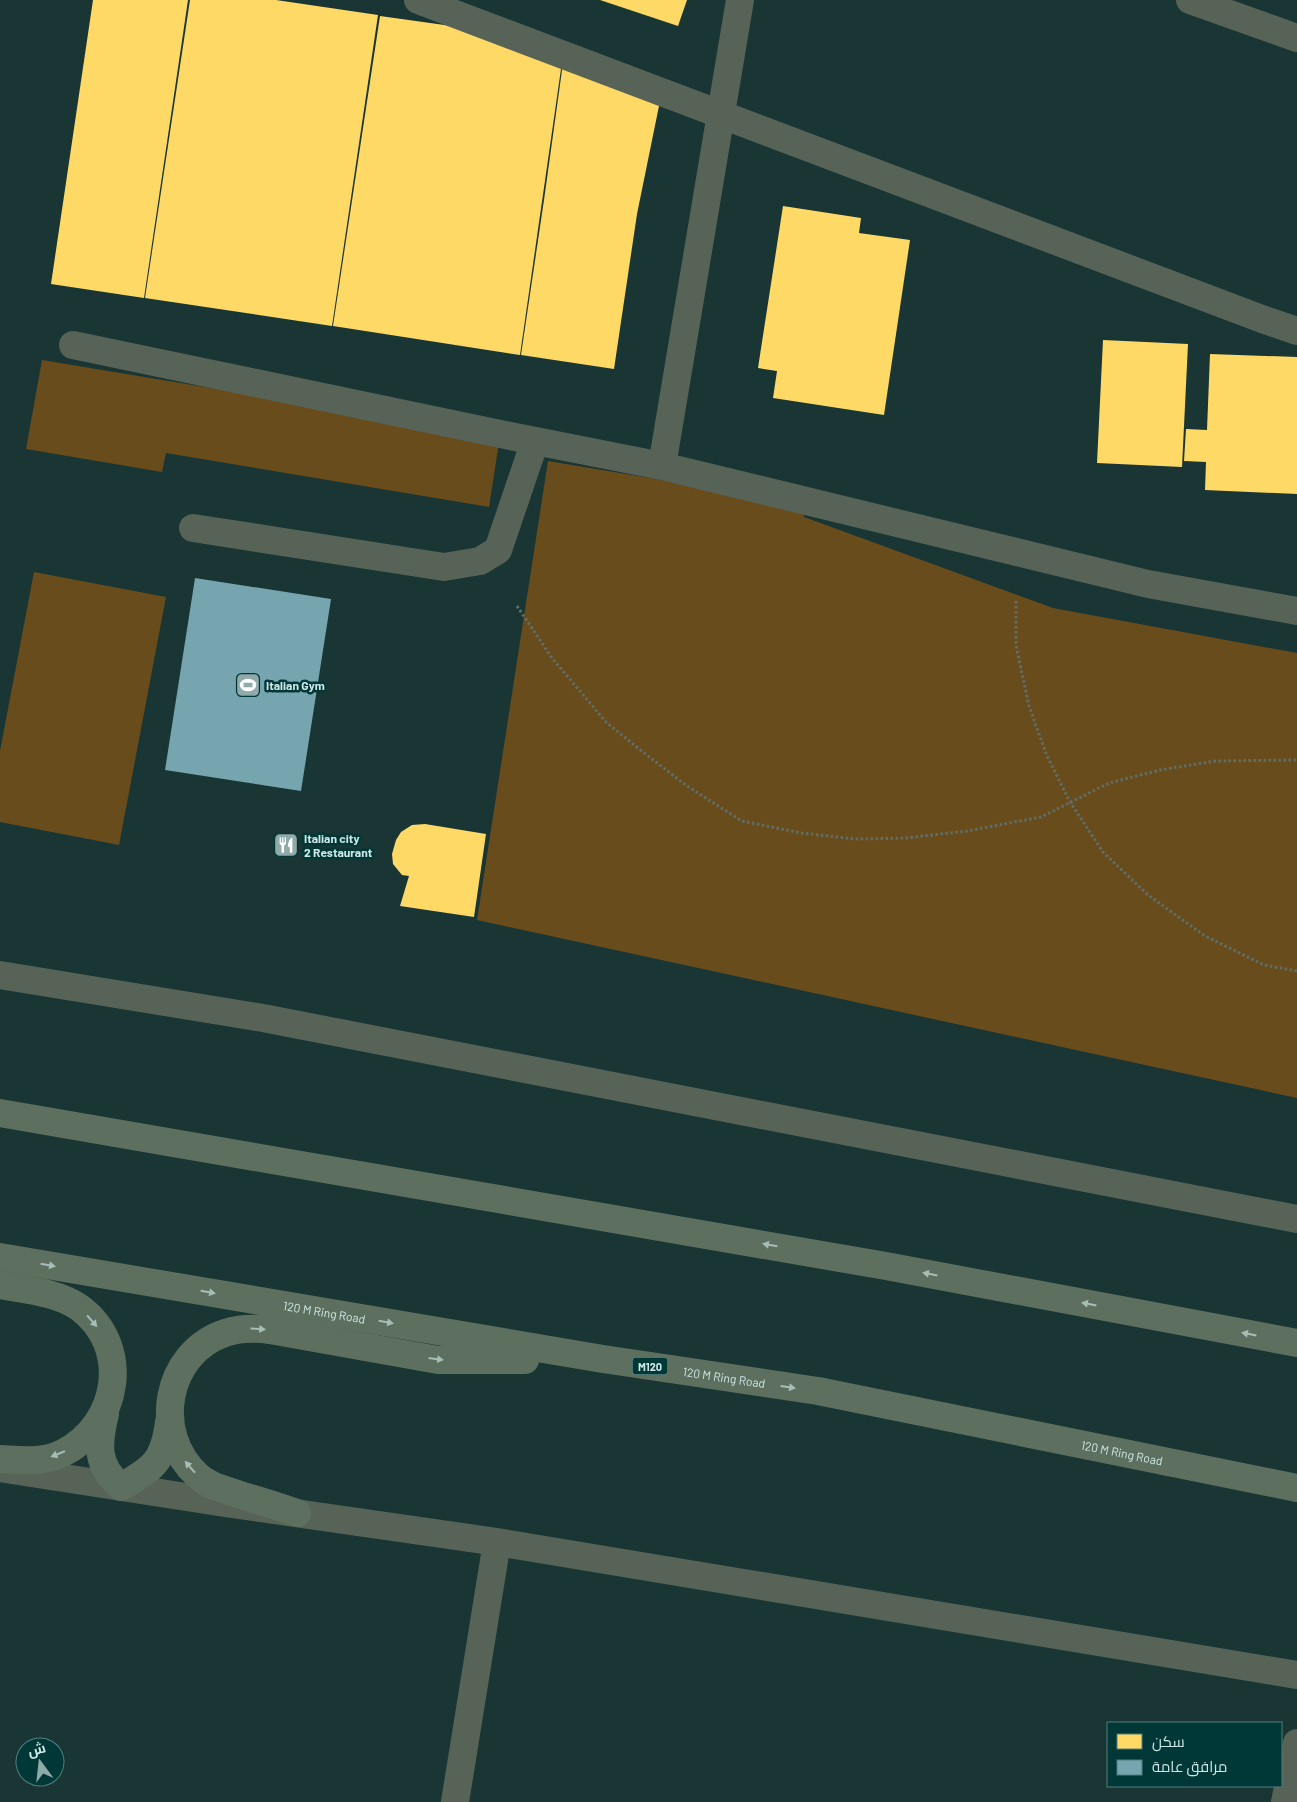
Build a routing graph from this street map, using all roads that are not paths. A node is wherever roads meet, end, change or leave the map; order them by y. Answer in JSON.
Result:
{"nodes":[{"id":1,"x":418,"y":0,"type":"edge"},
{"id":2,"x":740,"y":0,"type":"edge"},
{"id":3,"x":1190,"y":0,"type":"edge"},
{"id":4,"x":1297,"y":38,"type":"edge"},
{"id":5,"x":721,"y":114,"type":"junction"},
{"id":6,"x":1297,"y":331,"type":"edge"},
{"id":7,"x":73,"y":345,"type":"dead end"},
{"id":8,"x":535,"y":441,"type":"junction"},
{"id":9,"x":662,"y":466,"type":"junction"},
{"id":10,"x":193,"y":528,"type":"dead end"},
{"id":11,"x":1297,"y":611,"type":"edge"},
{"id":12,"x":0,"y":975,"type":"edge"},
{"id":13,"x":0,"y":1113,"type":"edge"},
{"id":14,"x":1297,"y":1219,"type":"edge"},
{"id":15,"x":0,"y":1257,"type":"edge"},
{"id":16,"x":0,"y":1285,"type":"edge"},
{"id":17,"x":1297,"y":1343,"type":"edge"},
{"id":18,"x":603,"y":1359,"type":"junction"},
{"id":19,"x":108,"y":1405,"type":"junction"},
{"id":20,"x":169,"y":1418,"type":"junction"},
{"id":21,"x":0,"y":1459,"type":"edge"},
{"id":22,"x":0,"y":1468,"type":"edge"},
{"id":23,"x":120,"y":1487,"type":"junction"},
{"id":24,"x":1297,"y":1488,"type":"edge"},
{"id":25,"x":297,"y":1513,"type":"junction"},
{"id":26,"x":497,"y":1542,"type":"junction"},
{"id":27,"x":1297,"y":1675,"type":"edge"},
{"id":28,"x":1297,"y":1743,"type":"edge"},
{"id":29,"x":455,"y":1802,"type":"edge"},
{"id":30,"x":1285,"y":1802,"type":"edge"}],
"edges":[{"from":1,"to":5,"type":"street"},
{"from":2,"to":5,"type":"street"},
{"from":3,"to":4,"type":"street"},
{"from":5,"to":6,"type":"street"},
{"from":5,"to":9,"type":"street"},
{"from":7,"to":8,"type":"street"},
{"from":8,"to":9,"type":"street"},
{"from":8,"to":10,"type":"street"},
{"from":9,"to":11,"type":"street"},
{"from":12,"to":14,"type":"street"},
{"from":17,"to":13,"type":"highway","one_way":true},
{"from":15,"to":18,"type":"highway","name":"120 M Ring Road","number":"M120","one_way":true},
{"from":16,"to":19,"type":"highway","one_way":true},
{"from":20,"to":18,"type":"highway","one_way":true},
{"from":18,"to":24,"type":"highway","name":"120 M Ring Road","number":"M120","one_way":true},
{"from":19,"to":21,"type":"highway","one_way":true},
{"from":19,"to":23,"type":"highway"},
{"from":20,"to":23,"type":"highway"},
{"from":25,"to":20,"type":"highway","one_way":true},
{"from":22,"to":23,"type":"street"},
{"from":23,"to":25,"type":"street"},
{"from":25,"to":26,"type":"street"},
{"from":26,"to":27,"type":"street"},
{"from":26,"to":29,"type":"street"},
{"from":28,"to":30,"type":"street"}]}
